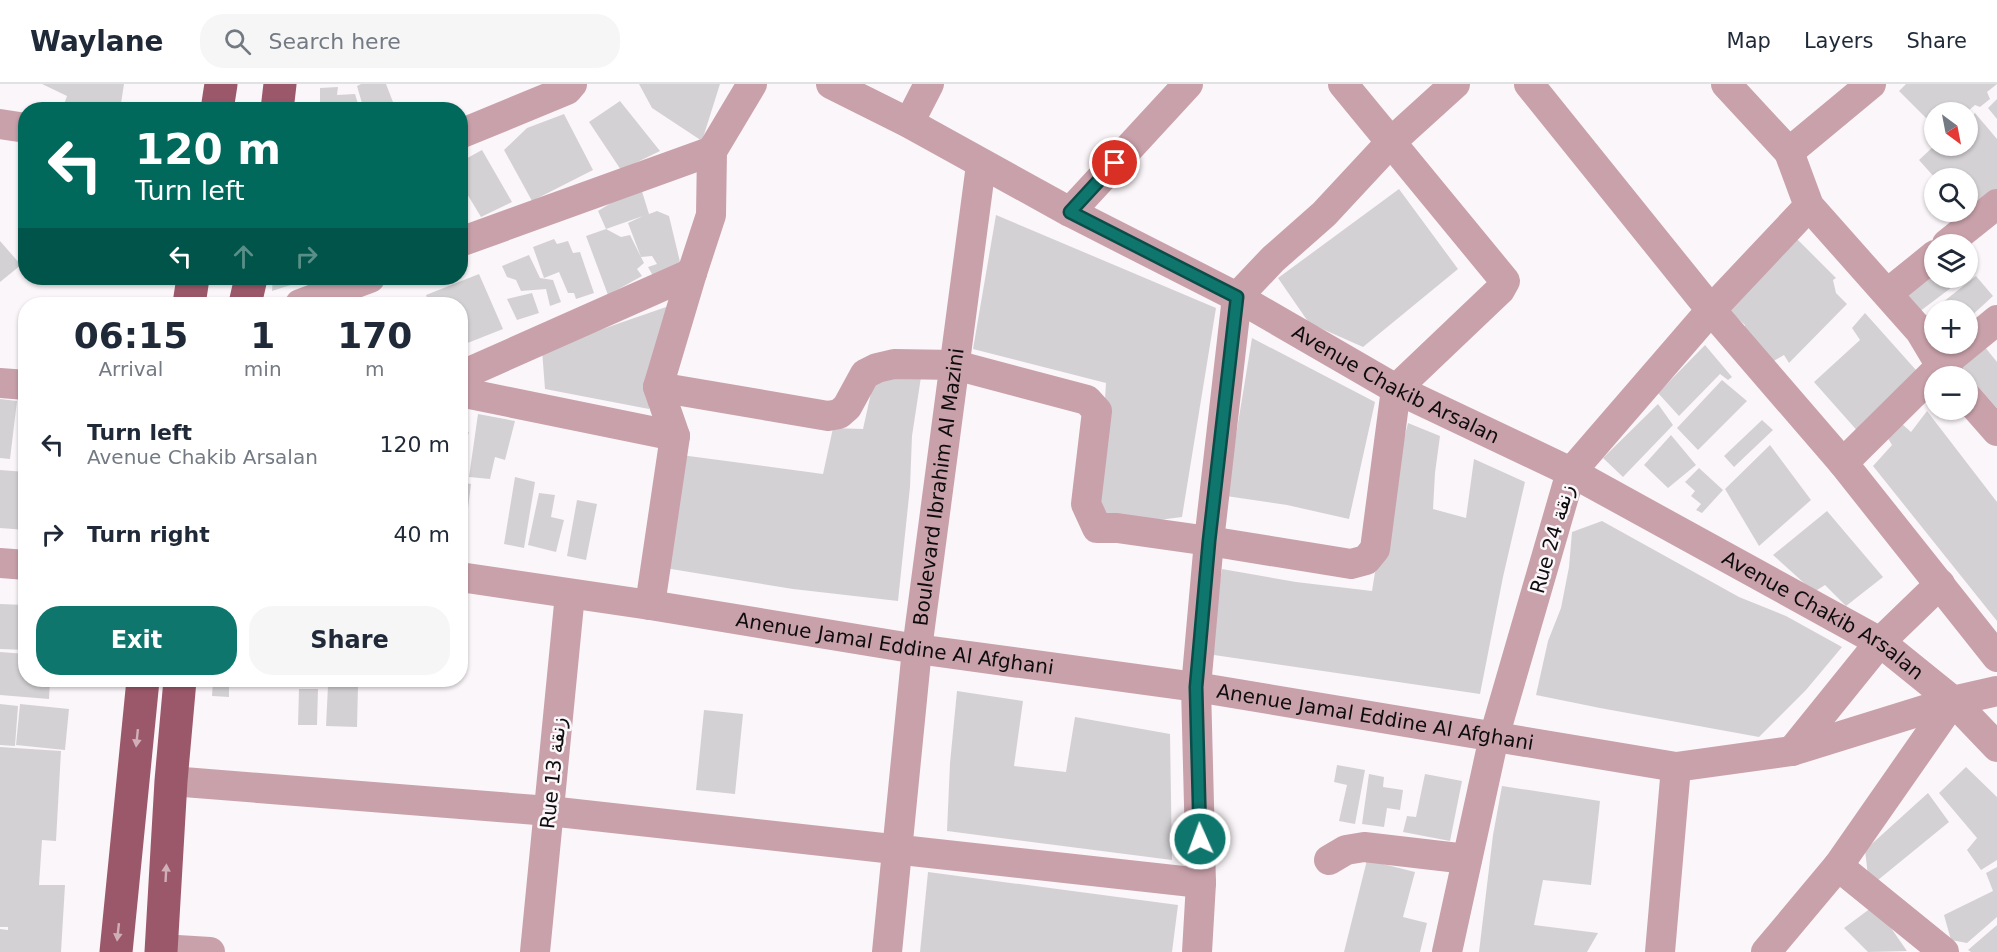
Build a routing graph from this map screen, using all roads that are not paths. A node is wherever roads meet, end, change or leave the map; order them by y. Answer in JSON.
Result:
{"nodes":[{"id":1,"x":221,"y":84,"type":"edge"},
{"id":2,"x":280,"y":84,"type":"edge"},
{"id":3,"x":572,"y":84,"type":"edge"},
{"id":4,"x":752,"y":84,"type":"edge"},
{"id":5,"x":831,"y":84,"type":"edge"},
{"id":6,"x":929,"y":84,"type":"edge"},
{"id":7,"x":1188,"y":84,"type":"edge"},
{"id":8,"x":1343,"y":84,"type":"edge"},
{"id":9,"x":1455,"y":84,"type":"edge"},
{"id":10,"x":1529,"y":84,"type":"edge"},
{"id":11,"x":1726,"y":84,"type":"edge"},
{"id":12,"x":1871,"y":84,"type":"edge"},
{"id":13,"x":218,"y":102,"type":"edge"},
{"id":14,"x":278,"y":102,"type":"edge"},
{"id":15,"x":909,"y":123,"type":"junction"},
{"id":16,"x":0,"y":124,"type":"edge"},
{"id":17,"x":18,"y":127,"type":"edge"},
{"id":18,"x":468,"y":131,"type":"edge"},
{"id":19,"x":1391,"y":142,"type":"junction"},
{"id":20,"x":712,"y":151,"type":"junction"},
{"id":21,"x":1790,"y":152,"type":"junction"},
{"id":22,"x":981,"y":165,"type":"junction"},
{"id":23,"x":1809,"y":206,"type":"junction"},
{"id":24,"x":1070,"y":212,"type":"junction"},
{"id":25,"x":1991,"y":217,"type":"edge"},
{"id":26,"x":1963,"y":234,"type":"edge"},
{"id":27,"x":468,"y":239,"type":"edge"},
{"id":28,"x":1924,"y":264,"type":"edge"},
{"id":29,"x":692,"y":273,"type":"junction"},
{"id":30,"x":351,"y":285,"type":"edge"},
{"id":31,"x":1888,"y":293,"type":"junction"},
{"id":32,"x":319,"y":297,"type":"edge"},
{"id":33,"x":1237,"y":297,"type":"junction"},
{"id":34,"x":1711,"y":310,"type":"junction"},
{"id":35,"x":1997,"y":320,"type":"edge"},
{"id":36,"x":955,"y":365,"type":"junction"},
{"id":37,"x":1942,"y":366,"type":"edge"},
{"id":38,"x":1950,"y":366,"type":"edge"},
{"id":39,"x":468,"y":372,"type":"edge"},
{"id":40,"x":0,"y":383,"type":"edge"},
{"id":41,"x":18,"y":384,"type":"edge"},
{"id":42,"x":658,"y":387,"type":"junction"},
{"id":43,"x":1396,"y":389,"type":"junction"},
{"id":44,"x":1924,"y":390,"type":"edge"},
{"id":45,"x":468,"y":394,"type":"edge"},
{"id":46,"x":1978,"y":409,"type":"edge"},
{"id":47,"x":1997,"y":431,"type":"edge"},
{"id":48,"x":675,"y":436,"type":"junction"},
{"id":49,"x":1842,"y":463,"type":"junction"},
{"id":50,"x":1571,"y":472,"type":"junction"},
{"id":51,"x":1209,"y":541,"type":"junction"},
{"id":52,"x":0,"y":563,"type":"edge"},
{"id":53,"x":18,"y":564,"type":"edge"},
{"id":54,"x":468,"y":579,"type":"edge"},
{"id":55,"x":1940,"y":584,"type":"junction"},
{"id":56,"x":570,"y":594,"type":"junction"},
{"id":57,"x":650,"y":605,"type":"junction"},
{"id":58,"x":1880,"y":642,"type":"junction"},
{"id":59,"x":917,"y":649,"type":"junction"},
{"id":60,"x":1997,"y":657,"type":"edge"},
{"id":61,"x":141,"y":687,"type":"edge"},
{"id":62,"x":179,"y":687,"type":"edge"},
{"id":63,"x":1196,"y":687,"type":"junction"},
{"id":64,"x":1997,"y":691,"type":"edge"},
{"id":65,"x":1953,"y":701,"type":"junction"},
{"id":66,"x":1494,"y":737,"type":"junction"},
{"id":67,"x":1997,"y":747,"type":"edge"},
{"id":68,"x":1792,"y":752,"type":"junction"},
{"id":69,"x":1676,"y":767,"type":"junction"},
{"id":70,"x":171,"y":781,"type":"junction"},
{"id":71,"x":549,"y":811,"type":"junction"},
{"id":72,"x":898,"y":850,"type":"junction"},
{"id":73,"x":1467,"y":858,"type":"junction"},
{"id":74,"x":1329,"y":860,"type":"dead end"},
{"id":75,"x":1838,"y":867,"type":"junction"},
{"id":76,"x":1202,"y":883,"type":"junction"},
{"id":77,"x":161,"y":950,"type":"edge"},
{"id":78,"x":116,"y":952,"type":"edge"},
{"id":79,"x":210,"y":952,"type":"edge"},
{"id":80,"x":535,"y":952,"type":"edge"},
{"id":81,"x":887,"y":952,"type":"edge"},
{"id":82,"x":1197,"y":952,"type":"edge"},
{"id":83,"x":1447,"y":952,"type":"edge"},
{"id":84,"x":1659,"y":952,"type":"edge"},
{"id":85,"x":1766,"y":952,"type":"edge"},
{"id":86,"x":1944,"y":952,"type":"edge"}],
"edges":[{"from":1,"to":13,"type":"main road"},
{"from":2,"to":14,"type":"main road"},
{"from":3,"to":18,"type":"street"},
{"from":4,"to":20,"type":"street"},
{"from":5,"to":15,"type":"street","name":"Avenue Chakib Arsalan"},
{"from":6,"to":15,"type":"street"},
{"from":7,"to":24,"type":"street"},
{"from":8,"to":19,"type":"street"},
{"from":9,"to":19,"type":"street"},
{"from":10,"to":34,"type":"street"},
{"from":11,"to":21,"type":"street"},
{"from":12,"to":21,"type":"street"},
{"from":15,"to":22,"type":"street","name":"Avenue Chakib Arsalan"},
{"from":16,"to":17,"type":"street"},
{"from":19,"to":33,"type":"street"},
{"from":19,"to":43,"type":"street"},
{"from":20,"to":27,"type":"street"},
{"from":20,"to":29,"type":"street"},
{"from":21,"to":23,"type":"street"},
{"from":22,"to":24,"type":"street","name":"Avenue Chakib Arsalan"},
{"from":22,"to":36,"type":"street","name":"Boulevard Ibrahim Al Mazini"},
{"from":23,"to":31,"type":"street"},
{"from":23,"to":34,"type":"street","name":"Rue 24 زنقة"},
{"from":24,"to":33,"type":"street","name":"Avenue Chakib Arsalan"},
{"from":25,"to":26,"type":"street"},
{"from":28,"to":31,"type":"street"},
{"from":29,"to":39,"type":"street"},
{"from":29,"to":42,"type":"street"},
{"from":30,"to":32,"type":"street"},
{"from":31,"to":37,"type":"street"},
{"from":33,"to":43,"type":"street","name":"Avenue Chakib Arsalan"},
{"from":33,"to":51,"type":"street"},
{"from":34,"to":49,"type":"street"},
{"from":34,"to":50,"type":"street","name":"Rue 24 زنقة"},
{"from":35,"to":38,"type":"street"},
{"from":36,"to":42,"type":"street"},
{"from":36,"to":51,"type":"street"},
{"from":36,"to":59,"type":"street","name":"Boulevard Ibrahim Al Mazini"},
{"from":40,"to":41,"type":"street"},
{"from":42,"to":48,"type":"street"},
{"from":43,"to":50,"type":"street","name":"Avenue Chakib Arsalan"},
{"from":43,"to":51,"type":"street"},
{"from":44,"to":49,"type":"street"},
{"from":45,"to":48,"type":"street"},
{"from":46,"to":47,"type":"street"},
{"from":48,"to":57,"type":"street"},
{"from":49,"to":55,"type":"street"},
{"from":50,"to":58,"type":"street","name":"Avenue Chakib Arsalan"},
{"from":50,"to":66,"type":"street","name":"Rue 24 زنقة"},
{"from":51,"to":63,"type":"street"},
{"from":52,"to":53,"type":"street"},
{"from":54,"to":56,"type":"street","name":"Anenue Jamal Eddine Al Afghani"},
{"from":55,"to":58,"type":"street"},
{"from":55,"to":60,"type":"street"},
{"from":56,"to":57,"type":"street","name":"Anenue Jamal Eddine Al Afghani"},
{"from":56,"to":71,"type":"street","name":"Rue 13 زنقة"},
{"from":57,"to":59,"type":"street","name":"Anenue Jamal Eddine Al Afghani"},
{"from":58,"to":65,"type":"street","name":"Avenue Chakib Arsalan"},
{"from":58,"to":68,"type":"street"},
{"from":59,"to":63,"type":"street","name":"Anenue Jamal Eddine Al Afghani"},
{"from":59,"to":72,"type":"street","name":"Boulevard Ibrahim Al Mazini"},
{"from":61,"to":78,"type":"main road","one_way":true},
{"from":62,"to":70,"type":"main road"},
{"from":63,"to":66,"type":"street","name":"Anenue Jamal Eddine Al Afghani"},
{"from":63,"to":76,"type":"street"},
{"from":64,"to":65,"type":"street","name":"Anenue Jamal Eddine Al Afghani"},
{"from":65,"to":67,"type":"street","name":"Avenue Chakib Arsalan"},
{"from":65,"to":68,"type":"street","name":"Anenue Jamal Eddine Al Afghani"},
{"from":65,"to":75,"type":"street"},
{"from":66,"to":69,"type":"street","name":"Anenue Jamal Eddine Al Afghani"},
{"from":66,"to":73,"type":"street","name":"Rue 24 زنقة"},
{"from":68,"to":69,"type":"street","name":"Anenue Jamal Eddine Al Afghani"},
{"from":69,"to":84,"type":"street"},
{"from":70,"to":71,"type":"street"},
{"from":77,"to":70,"type":"main road","one_way":true},
{"from":71,"to":72,"type":"street"},
{"from":71,"to":80,"type":"street","name":"Rue 13 زنقة"},
{"from":72,"to":76,"type":"street"},
{"from":72,"to":81,"type":"street","name":"Boulevard Ibrahim Al Mazini"},
{"from":73,"to":74,"type":"street"},
{"from":73,"to":83,"type":"street","name":"Rue 24 زنقة"},
{"from":75,"to":85,"type":"street"},
{"from":75,"to":86,"type":"street"},
{"from":76,"to":82,"type":"street"},
{"from":77,"to":79,"type":"street"}]}
